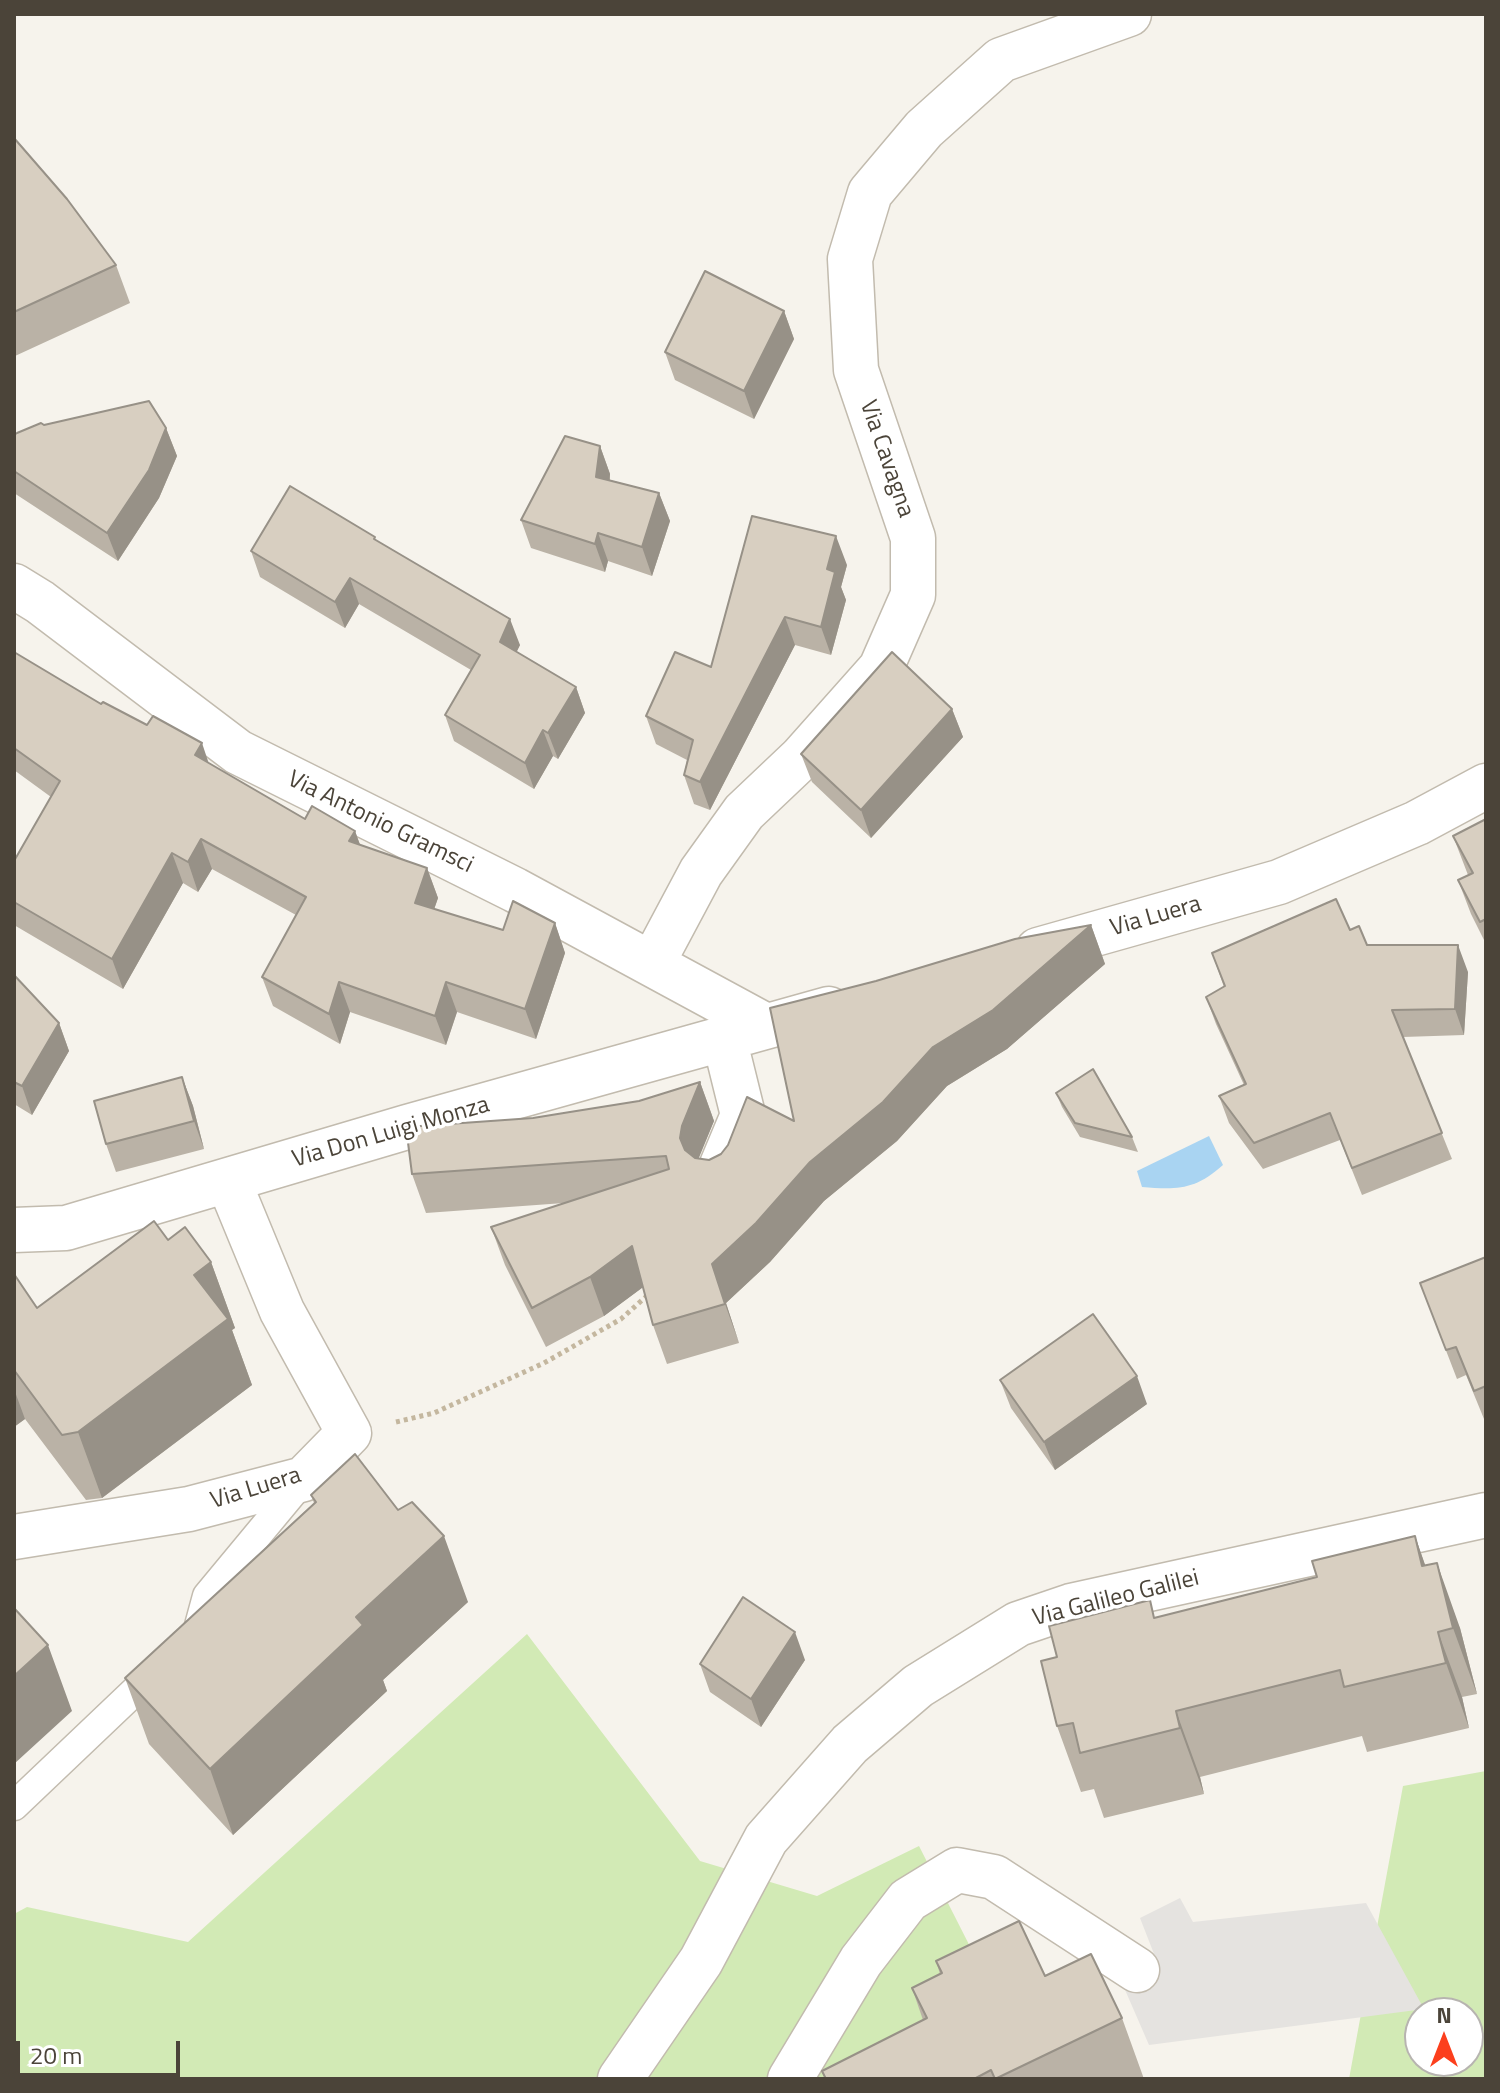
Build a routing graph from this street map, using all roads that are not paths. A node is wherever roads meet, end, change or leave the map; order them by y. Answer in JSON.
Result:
{"nodes":[{"id":1,"x":1129,"y":14,"type":"edge"},
{"id":2,"x":14,"y":586,"type":"edge"},
{"id":3,"x":1486,"y":786,"type":"edge"},
{"id":4,"x":1007,"y":959,"type":"edge"},
{"id":5,"x":652,"y":964,"type":"junction"},
{"id":6,"x":872,"y":997,"type":"edge"},
{"id":7,"x":766,"y":1026,"type":"junction"},
{"id":8,"x":724,"y":1038,"type":"junction"},
{"id":9,"x":719,"y":1174,"type":"edge"},
{"id":10,"x":228,"y":1180,"type":"junction"},
{"id":11,"x":14,"y":1230,"type":"edge"},
{"id":12,"x":304,"y":1479,"type":"junction"},
{"id":13,"x":1486,"y":1515,"type":"edge"},
{"id":14,"x":14,"y":1537,"type":"edge"},
{"id":15,"x":14,"y":1806,"type":"edge"},
{"id":16,"x":1137,"y":1970,"type":"dead end"},
{"id":17,"x":620,"y":2079,"type":"edge"},
{"id":18,"x":790,"y":2079,"type":"edge"}],
"edges":[{"from":1,"to":5,"type":"street","name":"Via Cavagna"},
{"from":2,"to":5,"type":"street","name":"Via Antonio Gramsci"},
{"from":3,"to":4,"type":"street","name":"Via Luera"},
{"from":5,"to":7,"type":"street","name":"Via Antonio Gramsci"},
{"from":6,"to":7,"type":"street"},
{"from":7,"to":8,"type":"street","name":"Via Don Luigi Monza"},
{"from":8,"to":9,"type":"street"},
{"from":8,"to":10,"type":"street","name":"Via Don Luigi Monza"},
{"from":10,"to":11,"type":"street","name":"Via Don Luigi Monza"},
{"from":10,"to":12,"type":"street","name":"Via Luera"},
{"from":12,"to":14,"type":"street","name":"Via Luera"},
{"from":12,"to":15,"type":"lane"},
{"from":13,"to":17,"type":"street","name":"Via Galileo Galilei"},
{"from":16,"to":18,"type":"street"}]}
